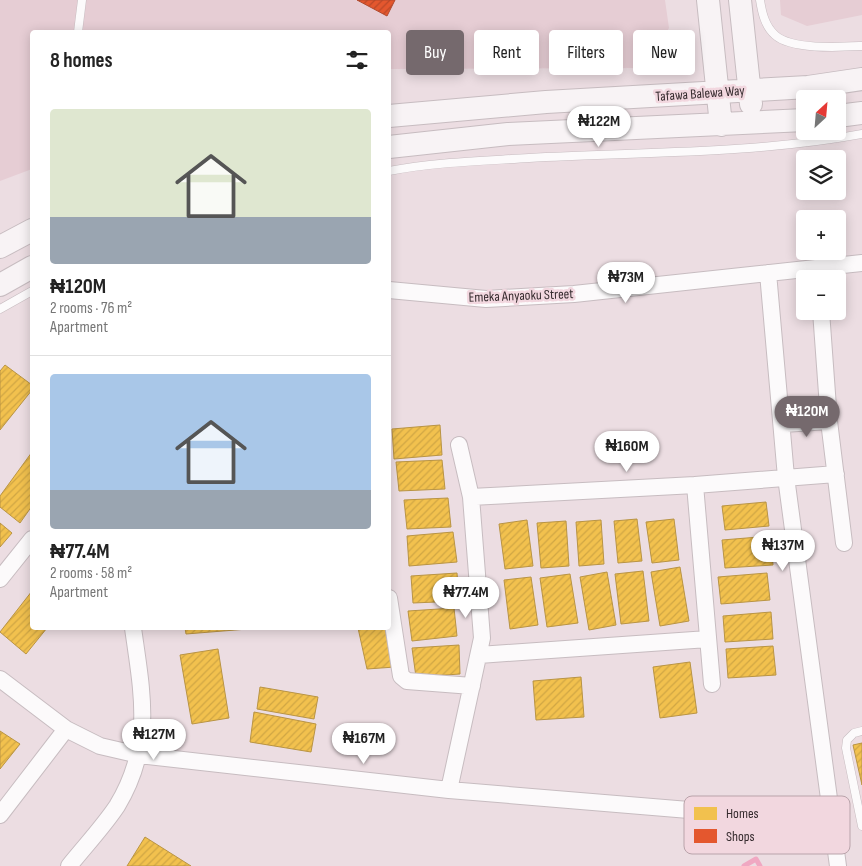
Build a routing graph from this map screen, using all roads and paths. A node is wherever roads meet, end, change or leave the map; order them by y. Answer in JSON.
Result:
{"nodes":[{"id":1,"x":82,"y":0,"type":"edge"},
{"id":2,"x":708,"y":0,"type":"edge"},
{"id":3,"x":740,"y":0,"type":"edge"},
{"id":4,"x":760,"y":0,"type":"edge"},
{"id":5,"x":78,"y":30,"type":"edge"},
{"id":6,"x":862,"y":46,"type":"edge"},
{"id":7,"x":862,"y":79,"type":"edge"},
{"id":8,"x":750,"y":90,"type":"junction"},
{"id":9,"x":718,"y":91,"type":"junction"},
{"id":10,"x":862,"y":113,"type":"edge"},
{"id":11,"x":846,"y":115,"type":"edge"},
{"id":12,"x":391,"y":116,"type":"edge"},
{"id":13,"x":796,"y":121,"type":"edge"},
{"id":14,"x":753,"y":123,"type":"junction"},
{"id":15,"x":721,"y":125,"type":"junction"},
{"id":16,"x":862,"y":134,"type":"edge"},
{"id":17,"x":391,"y":147,"type":"edge"},
{"id":18,"x":391,"y":171,"type":"edge"},
{"id":19,"x":30,"y":231,"type":"edge"},
{"id":20,"x":0,"y":247,"type":"edge"},
{"id":21,"x":862,"y":263,"type":"edge"},
{"id":22,"x":30,"y":268,"type":"edge"},
{"id":23,"x":831,"y":270,"type":"edge"},
{"id":24,"x":768,"y":273,"type":"junction"},
{"id":25,"x":796,"y":273,"type":"edge"},
{"id":26,"x":0,"y":285,"type":"edge"},
{"id":27,"x":391,"y":290,"type":"edge"},
{"id":28,"x":30,"y":293,"type":"edge"},
{"id":29,"x":0,"y":309,"type":"edge"},
{"id":30,"x":822,"y":320,"type":"edge"},
{"id":31,"x":829,"y":421,"type":"junction"},
{"id":32,"x":783,"y":424,"type":"junction"},
{"id":33,"x":459,"y":445,"type":"dead end"},
{"id":34,"x":836,"y":474,"type":"junction"},
{"id":35,"x":786,"y":477,"type":"junction"},
{"id":36,"x":695,"y":485,"type":"junction"},
{"id":37,"x":471,"y":497,"type":"junction"},
{"id":38,"x":30,"y":541,"type":"edge"},
{"id":39,"x":844,"y":543,"type":"dead end"},
{"id":40,"x":0,"y":579,"type":"edge"},
{"id":41,"x":391,"y":611,"type":"edge"},
{"id":42,"x":133,"y":630,"type":"edge"},
{"id":43,"x":708,"y":639,"type":"junction"},
{"id":44,"x":479,"y":655,"type":"junction"},
{"id":45,"x":0,"y":679,"type":"edge"},
{"id":46,"x":712,"y":684,"type":"dead end"},
{"id":47,"x":472,"y":686,"type":"junction"},
{"id":48,"x":66,"y":728,"type":"junction"},
{"id":49,"x":862,"y":731,"type":"edge"},
{"id":50,"x":139,"y":755,"type":"junction"},
{"id":51,"x":449,"y":790,"type":"junction"},
{"id":52,"x":829,"y":796,"type":"edge"},
{"id":53,"x":684,"y":810,"type":"edge"},
{"id":54,"x":0,"y":815,"type":"edge"},
{"id":55,"x":862,"y":826,"type":"edge"},
{"id":56,"x":69,"y":866,"type":"edge"}],
"edges":[{"from":1,"to":5,"type":"lane"},
{"from":2,"to":9,"type":"main road"},
{"from":3,"to":8,"type":"main road"},
{"from":4,"to":6,"type":"lane"},
{"from":7,"to":8,"type":"main road","name":"Tafawa Balewa Way"},
{"from":8,"to":9,"type":"main road","name":"Tafawa Balewa Way"},
{"from":8,"to":14,"type":"main road"},
{"from":9,"to":12,"type":"main road","name":"Tafawa Balewa Way"},
{"from":9,"to":15,"type":"main road"},
{"from":10,"to":11,"type":"main road"},
{"from":13,"to":14,"type":"main road"},
{"from":14,"to":15,"type":"main road"},
{"from":15,"to":17,"type":"main road"},
{"from":16,"to":18,"type":"lane"},
{"from":19,"to":20,"type":"main road"},
{"from":21,"to":23,"type":"street","name":"Emeka Anyaoku Street"},
{"from":22,"to":26,"type":"main road"},
{"from":24,"to":25,"type":"street","name":"Emeka Anyaoku Street"},
{"from":24,"to":27,"type":"street","name":"Emeka Anyaoku Street"},
{"from":24,"to":32,"type":"street"},
{"from":28,"to":29,"type":"lane"},
{"from":30,"to":31,"type":"street"},
{"from":31,"to":32,"type":"street"},
{"from":31,"to":34,"type":"street"},
{"from":32,"to":35,"type":"street"},
{"from":33,"to":37,"type":"street"},
{"from":34,"to":35,"type":"street"},
{"from":34,"to":39,"type":"street"},
{"from":35,"to":36,"type":"street"},
{"from":35,"to":52,"type":"street"},
{"from":36,"to":37,"type":"street"},
{"from":36,"to":43,"type":"street"},
{"from":37,"to":44,"type":"street"},
{"from":38,"to":40,"type":"street"},
{"from":41,"to":47,"type":"street"},
{"from":42,"to":50,"type":"street"},
{"from":43,"to":44,"type":"street"},
{"from":43,"to":46,"type":"street"},
{"from":44,"to":47,"type":"street"},
{"from":45,"to":48,"type":"street"},
{"from":47,"to":51,"type":"street"},
{"from":48,"to":50,"type":"street"},
{"from":48,"to":54,"type":"street"},
{"from":49,"to":55,"type":"lane"},
{"from":50,"to":51,"type":"street"},
{"from":50,"to":56,"type":"street"},
{"from":51,"to":53,"type":"street"}]}
